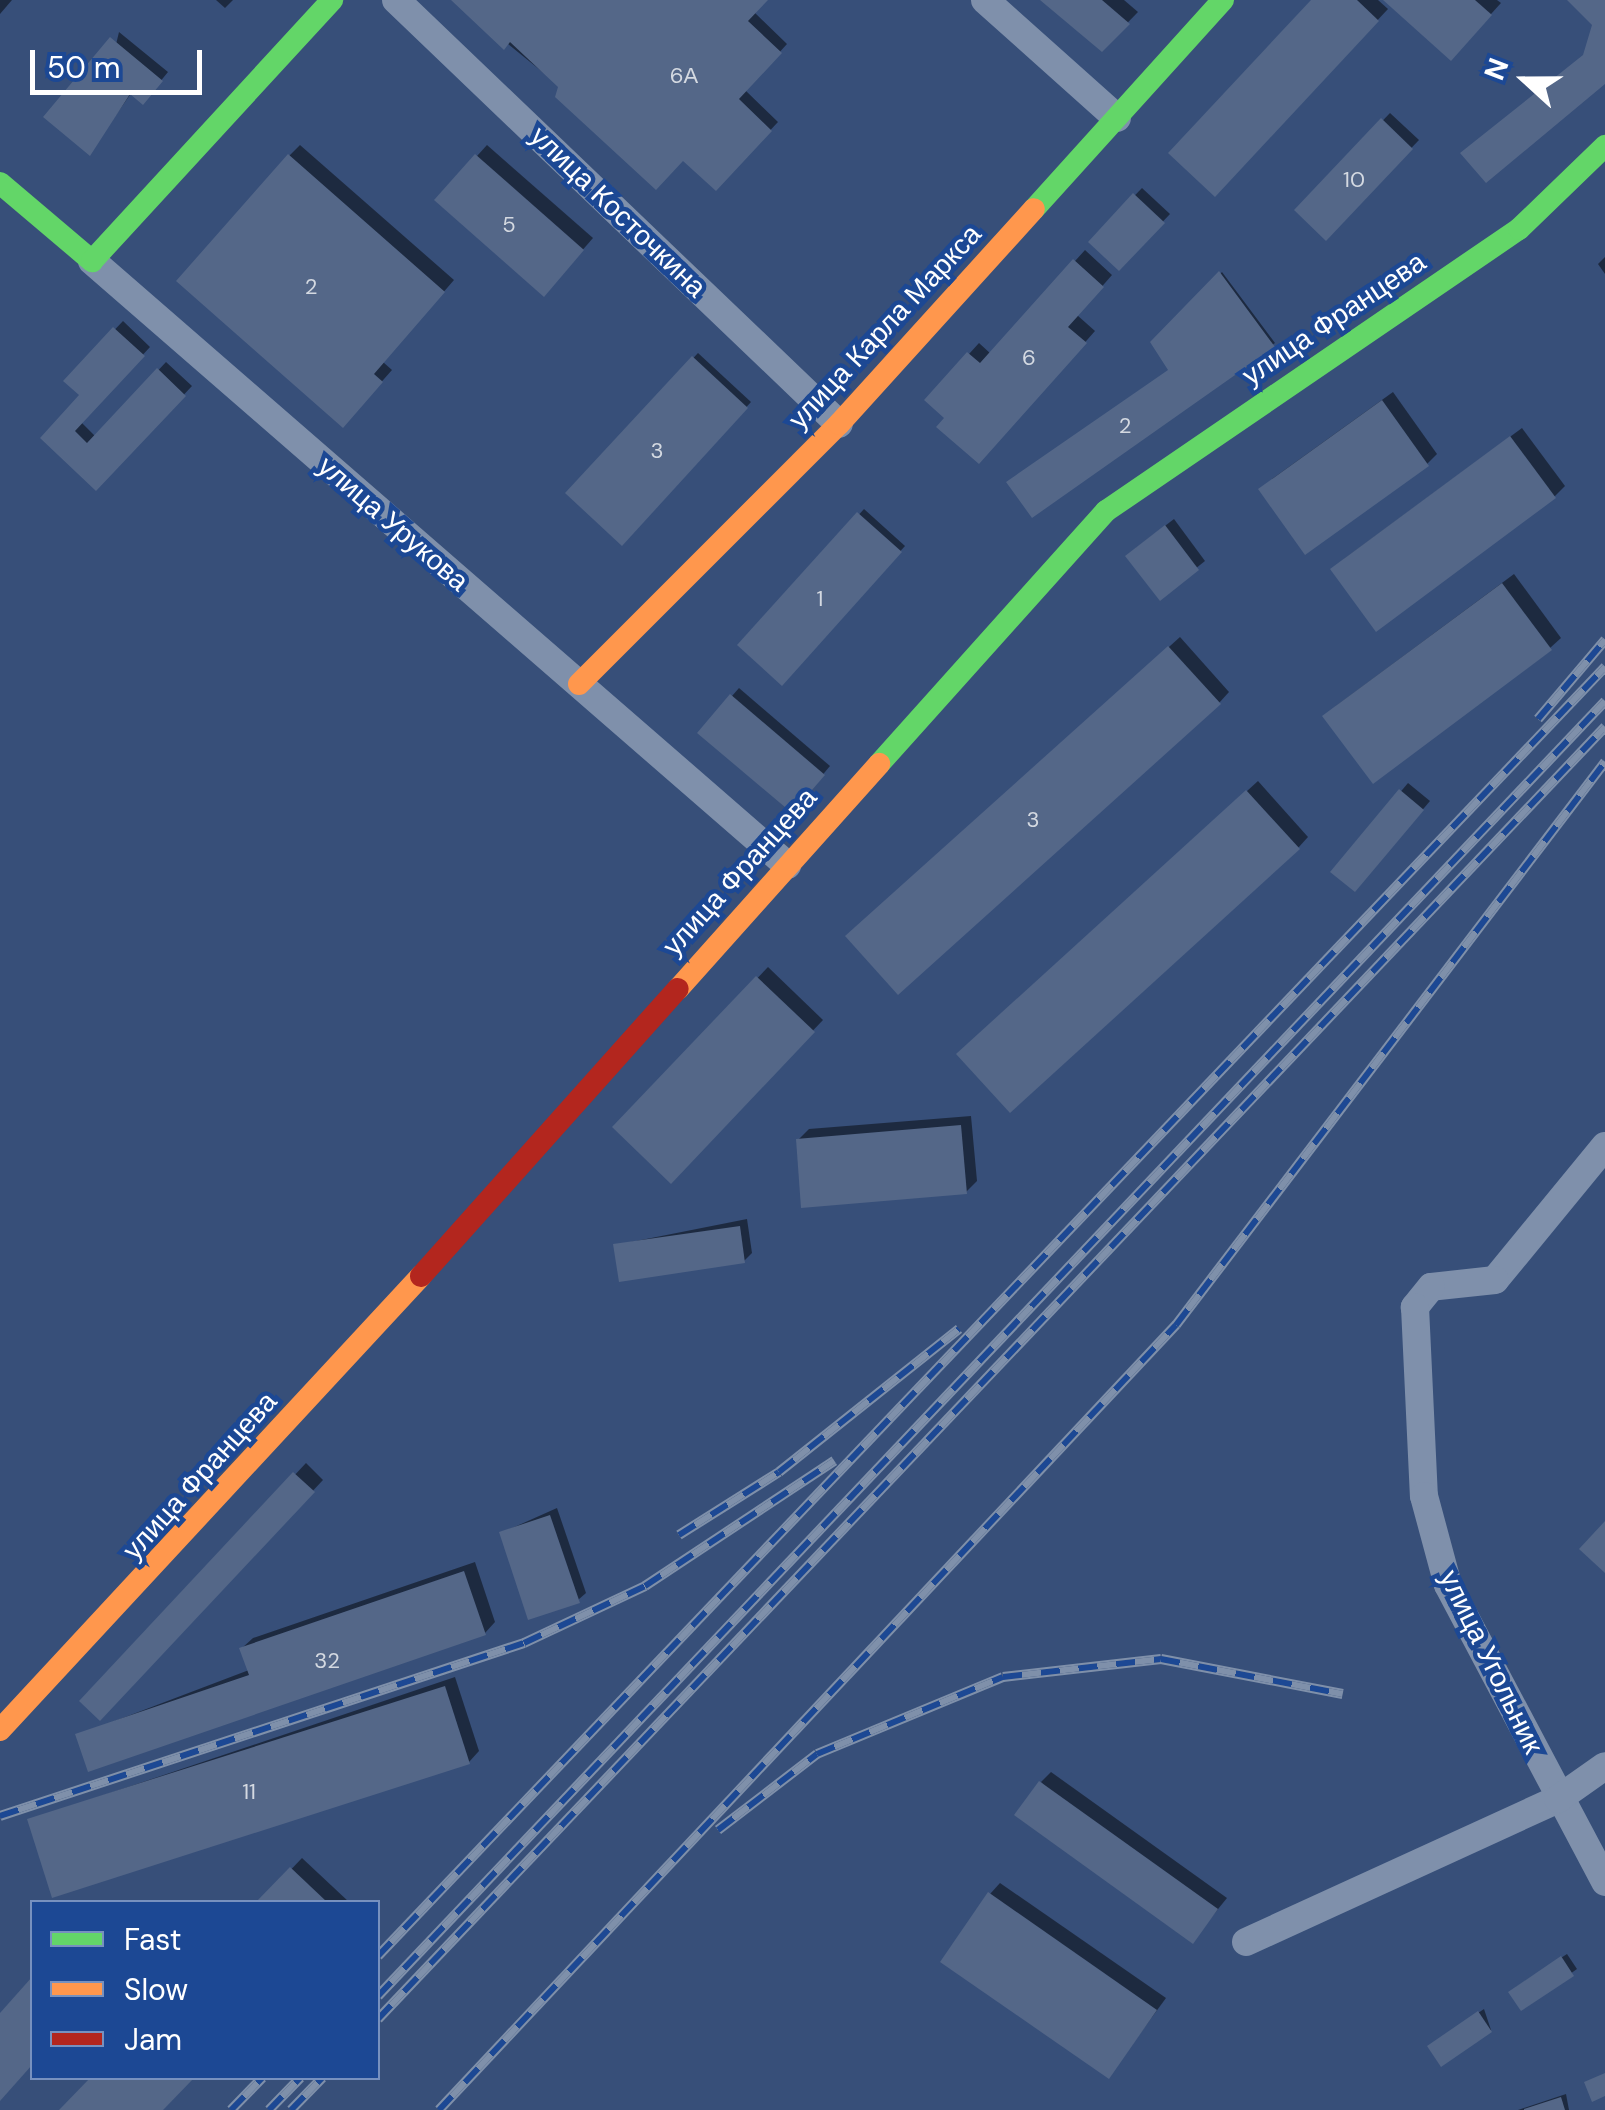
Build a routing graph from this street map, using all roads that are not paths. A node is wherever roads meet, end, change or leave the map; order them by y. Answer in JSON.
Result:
{"nodes":[{"id":1,"x":332,"y":0,"type":"edge"},
{"id":2,"x":396,"y":0,"type":"edge"},
{"id":3,"x":985,"y":0,"type":"edge"},
{"id":4,"x":1223,"y":0,"type":"edge"},
{"id":5,"x":1117,"y":118,"type":"junction"},
{"id":6,"x":1605,"y":146,"type":"edge"},
{"id":7,"x":0,"y":182,"type":"edge"},
{"id":8,"x":92,"y":261,"type":"junction"},
{"id":9,"x":840,"y":424,"type":"junction"},
{"id":10,"x":579,"y":684,"type":"junction"},
{"id":11,"x":787,"y":864,"type":"junction"},
{"id":12,"x":1605,"y":1146,"type":"edge"},
{"id":13,"x":0,"y":1730,"type":"edge"},
{"id":14,"x":1605,"y":1766,"type":"edge"},
{"id":15,"x":1558,"y":1799,"type":"junction"},
{"id":16,"x":1605,"y":1882,"type":"edge"},
{"id":17,"x":1246,"y":1942,"type":"dead end"}],
"edges":[{"from":1,"to":8,"type":"street"},
{"from":2,"to":9,"type":"street","name":"улица Косточкина"},
{"from":3,"to":5,"type":"street"},
{"from":4,"to":5,"type":"street","name":"улица Карла Маркса"},
{"from":5,"to":9,"type":"street","name":"улица Карла Маркса"},
{"from":6,"to":11,"type":"street","name":"улица Францева"},
{"from":7,"to":8,"type":"street","name":"улица Урукова"},
{"from":8,"to":10,"type":"street","name":"улица Урукова"},
{"from":9,"to":10,"type":"street","name":"улица Карла Маркса"},
{"from":10,"to":11,"type":"street","name":"улица Урукова"},
{"from":11,"to":13,"type":"street","name":"улица Францева"},
{"from":12,"to":15,"type":"street","name":"улица Угольник"},
{"from":14,"to":15,"type":"street"},
{"from":15,"to":16,"type":"street","name":"улица Угольник"},
{"from":15,"to":17,"type":"street"}]}
